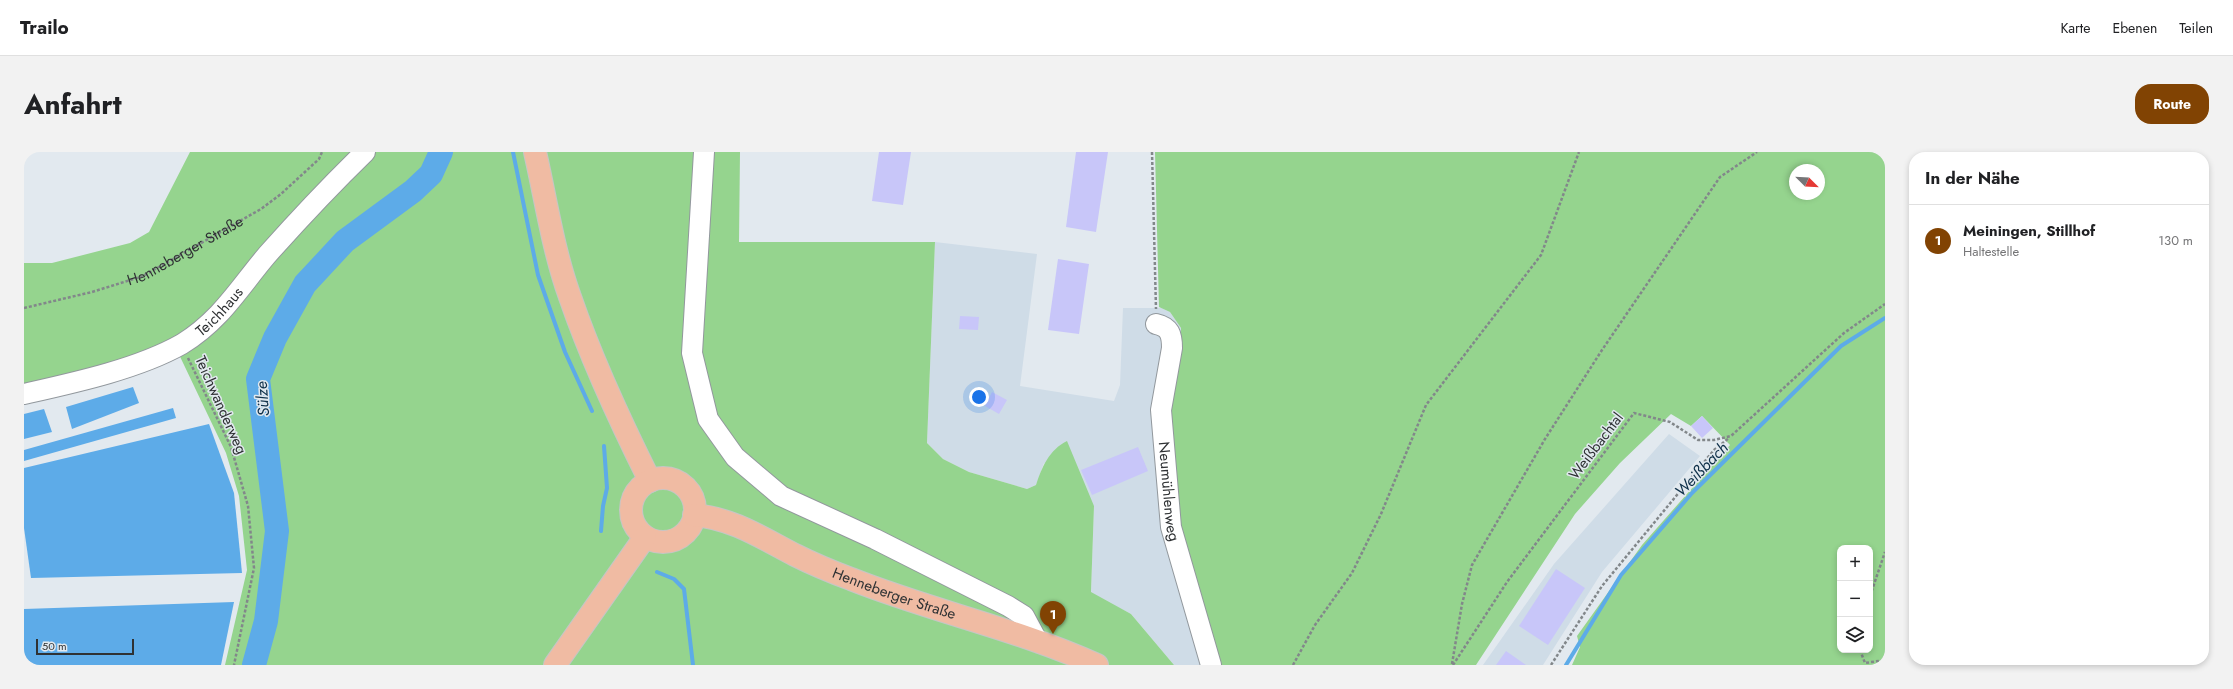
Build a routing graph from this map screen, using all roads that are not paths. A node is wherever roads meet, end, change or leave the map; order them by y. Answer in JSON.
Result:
{"nodes":[{"id":1,"x":365,"y":152,"type":"edge"},
{"id":2,"x":535,"y":152,"type":"edge"},
{"id":3,"x":704,"y":152,"type":"edge"},
{"id":4,"x":1156,"y":324,"type":"road end"},
{"id":5,"x":24,"y":394,"type":"edge"},
{"id":6,"x":650,"y":481,"type":"junction"},
{"id":7,"x":694,"y":515,"type":"junction"},
{"id":8,"x":645,"y":537,"type":"junction"},
{"id":9,"x":1038,"y":642,"type":"junction"},
{"id":10,"x":555,"y":665,"type":"edge"},
{"id":11,"x":1097,"y":665,"type":"edge"},
{"id":12,"x":1211,"y":665,"type":"edge"}],
"edges":[{"from":1,"to":5,"type":"street","name":"Teichhaus"},
{"from":2,"to":6,"type":"main road"},
{"from":3,"to":9,"type":"street"},
{"from":4,"to":12,"type":"street","name":"Neumühlenweg"},
{"from":6,"to":7,"type":"main road"},
{"from":6,"to":8,"type":"main road"},
{"from":7,"to":8,"type":"main road"},
{"from":7,"to":9,"type":"main road","name":"Henneberger Straße"},
{"from":8,"to":10,"type":"main road"},
{"from":9,"to":11,"type":"main road","name":"Henneberger Straße"}]}
